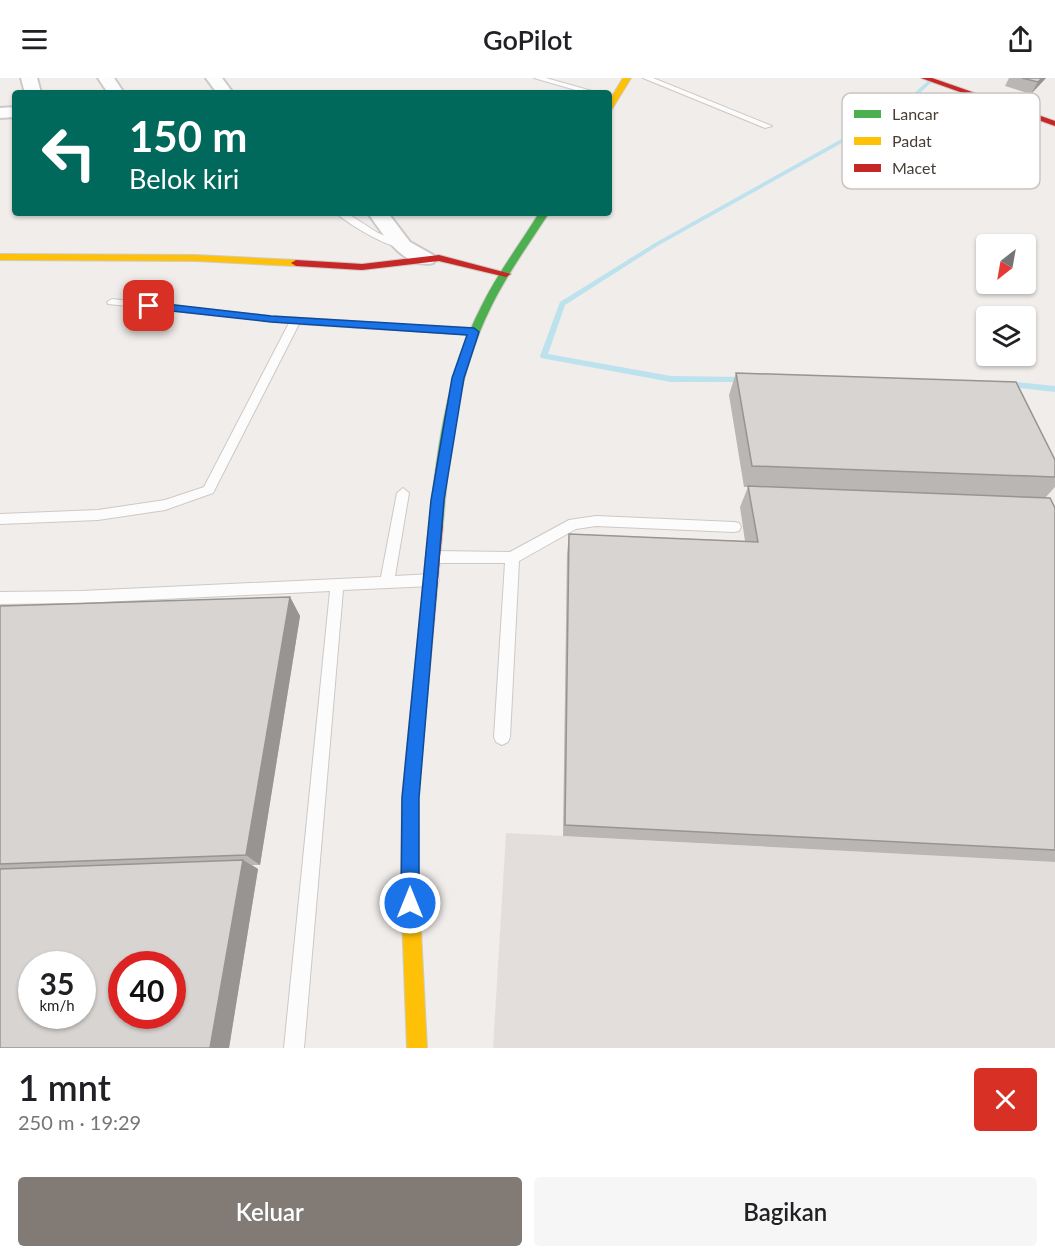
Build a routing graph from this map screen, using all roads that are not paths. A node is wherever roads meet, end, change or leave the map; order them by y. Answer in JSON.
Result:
{"nodes":[{"id":1,"x":538,"y":78,"type":"edge"},
{"id":2,"x":627,"y":78,"type":"edge"},
{"id":3,"x":647,"y":78,"type":"edge"},
{"id":4,"x":925,"y":78,"type":"edge"},
{"id":5,"x":950,"y":78,"type":"edge"},
{"id":6,"x":584,"y":90,"type":"edge"},
{"id":7,"x":972,"y":91,"type":"junction"},
{"id":8,"x":977,"y":93,"type":"edge"},
{"id":9,"x":979,"y":93,"type":"edge"},
{"id":10,"x":612,"y":100,"type":"edge"},
{"id":11,"x":1040,"y":110,"type":"edge"},
{"id":12,"x":1055,"y":114,"type":"edge"},
{"id":13,"x":1040,"y":118,"type":"edge"},
{"id":14,"x":1055,"y":124,"type":"edge"},
{"id":15,"x":768,"y":126,"type":"dead end"},
{"id":16,"x":346,"y":216,"type":"edge"},
{"id":17,"x":380,"y":216,"type":"edge"},
{"id":18,"x":542,"y":216,"type":"edge"},
{"id":19,"x":403,"y":246,"type":"junction"},
{"id":20,"x":0,"y":256,"type":"edge"},
{"id":21,"x":426,"y":259,"type":"junction"},
{"id":22,"x":506,"y":274,"type":"junction"},
{"id":23,"x":112,"y":303,"type":"dead end"},
{"id":24,"x":295,"y":321,"type":"junction"},
{"id":25,"x":474,"y":332,"type":"junction"},
{"id":26,"x":403,"y":493,"type":"dead end"},
{"id":27,"x":0,"y":519,"type":"edge"},
{"id":28,"x":734,"y":527,"type":"dead end"},
{"id":29,"x":434,"y":557,"type":"junction"},
{"id":30,"x":512,"y":558,"type":"junction"},
{"id":31,"x":432,"y":580,"type":"junction"},
{"id":32,"x":387,"y":583,"type":"junction"},
{"id":33,"x":337,"y":585,"type":"junction"},
{"id":34,"x":0,"y":598,"type":"edge"},
{"id":35,"x":502,"y":737,"type":"dead end"},
{"id":36,"x":294,"y":1048,"type":"edge"},
{"id":37,"x":417,"y":1048,"type":"edge"}],
"edges":[{"from":1,"to":6,"type":"lane"},
{"from":2,"to":10,"type":"main road"},
{"from":3,"to":15,"type":"lane"},
{"from":4,"to":7,"type":"main road"},
{"from":5,"to":7,"type":"main road"},
{"from":7,"to":8,"type":"main road"},
{"from":7,"to":9,"type":"main road"},
{"from":11,"to":12,"type":"main road"},
{"from":13,"to":14,"type":"main road"},
{"from":16,"to":19,"type":"lane"},
{"from":17,"to":19,"type":"street"},
{"from":18,"to":22,"type":"main road"},
{"from":19,"to":21,"type":"street"},
{"from":20,"to":21,"type":"main road"},
{"from":21,"to":22,"type":"main road"},
{"from":22,"to":25,"type":"main road"},
{"from":23,"to":24,"type":"lane"},
{"from":24,"to":25,"type":"lane"},
{"from":24,"to":27,"type":"lane"},
{"from":25,"to":29,"type":"main road"},
{"from":26,"to":32,"type":"lane"},
{"from":28,"to":30,"type":"lane"},
{"from":29,"to":30,"type":"lane"},
{"from":29,"to":31,"type":"main road"},
{"from":30,"to":35,"type":"lane"},
{"from":31,"to":32,"type":"lane"},
{"from":31,"to":37,"type":"main road"},
{"from":32,"to":33,"type":"lane"},
{"from":33,"to":34,"type":"lane"},
{"from":33,"to":36,"type":"lane"}]}
